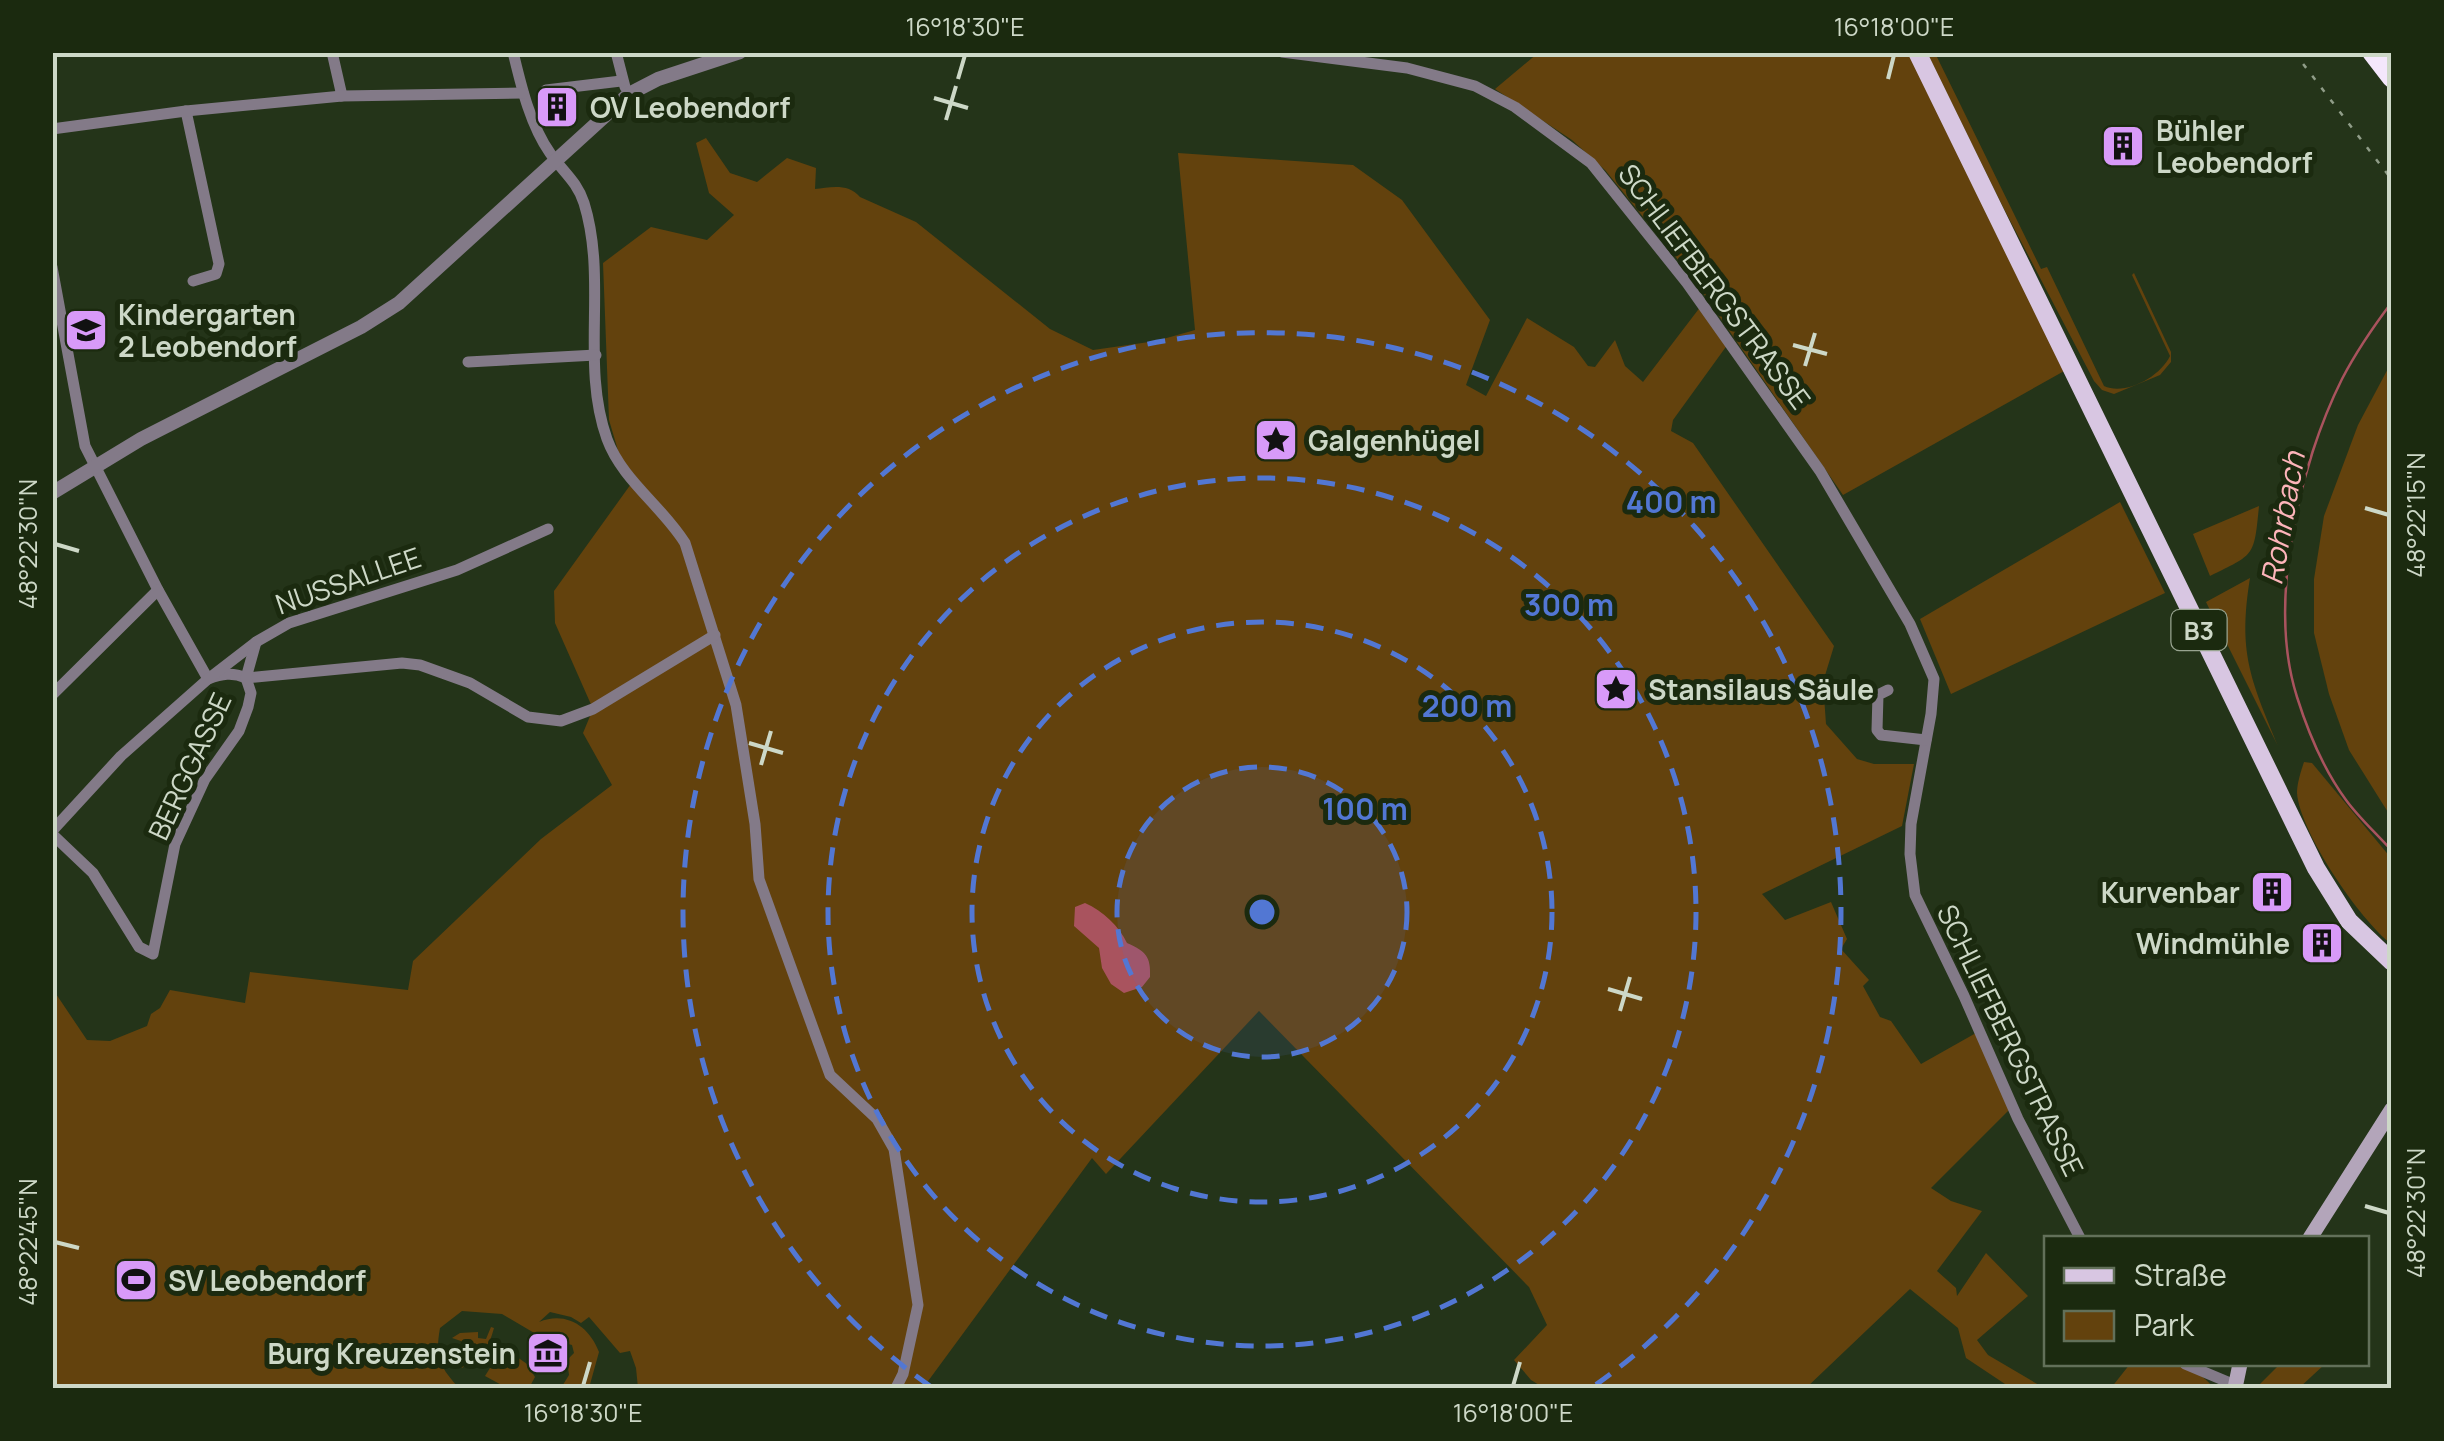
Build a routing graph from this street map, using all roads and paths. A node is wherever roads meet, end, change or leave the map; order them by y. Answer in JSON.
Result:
{"nodes":[{"id":1,"x":332,"y":52,"type":"edge"},
{"id":2,"x":513,"y":52,"type":"edge"},
{"id":3,"x":616,"y":52,"type":"edge"},
{"id":4,"x":740,"y":52,"type":"edge"},
{"id":5,"x":1282,"y":52,"type":"edge"},
{"id":6,"x":1917,"y":52,"type":"edge"},
{"id":7,"x":2372,"y":52,"type":"edge"},
{"id":8,"x":2392,"y":78,"type":"edge"},
{"id":9,"x":625,"y":88,"type":"junction"},
{"id":10,"x":546,"y":90,"type":"dead end"},
{"id":11,"x":524,"y":93,"type":"junction"},
{"id":12,"x":342,"y":96,"type":"junction"},
{"id":13,"x":186,"y":110,"type":"junction"},
{"id":14,"x":52,"y":129,"type":"edge"},
{"id":15,"x":556,"y":160,"type":"junction"},
{"id":16,"x":52,"y":267,"type":"edge"},
{"id":17,"x":193,"y":281,"type":"dead end"},
{"id":18,"x":596,"y":355,"type":"junction"},
{"id":19,"x":468,"y":362,"type":"dead end"},
{"id":20,"x":96,"y":467,"type":"junction"},
{"id":21,"x":52,"y":493,"type":"edge"},
{"id":22,"x":548,"y":529,"type":"dead end"},
{"id":23,"x":158,"y":590,"type":"junction"},
{"id":24,"x":714,"y":635,"type":"junction"},
{"id":25,"x":256,"y":642,"type":"junction"},
{"id":26,"x":246,"y":678,"type":"junction"},
{"id":27,"x":208,"y":679,"type":"junction"},
{"id":28,"x":1888,"y":690,"type":"dead end"},
{"id":29,"x":52,"y":695,"type":"edge"},
{"id":30,"x":1926,"y":740,"type":"junction"},
{"id":31,"x":52,"y":832,"type":"edge"},
{"id":32,"x":2392,"y":962,"type":"edge"},
{"id":33,"x":2392,"y":1110,"type":"edge"},
{"id":34,"x":2079,"y":1236,"type":"edge"},
{"id":35,"x":2311,"y":1236,"type":"edge"},
{"id":36,"x":2189,"y":1366,"type":"edge"},
{"id":37,"x":2235,"y":1387,"type":"edge"},
{"id":38,"x":896,"y":1388,"type":"edge"}],
"edges":[{"from":1,"to":12,"type":"street"},
{"from":2,"to":11,"type":"street"},
{"from":3,"to":9,"type":"street"},
{"from":4,"to":9,"type":"street"},
{"from":5,"to":30,"type":"street","name":"SCHLIEFBERGSTRASSE"},
{"from":6,"to":32,"type":"main road","number":"B3"},
{"from":7,"to":8,"type":"highway"},
{"from":9,"to":10,"type":"street"},
{"from":9,"to":15,"type":"street"},
{"from":11,"to":12,"type":"street"},
{"from":11,"to":15,"type":"street"},
{"from":12,"to":13,"type":"street"},
{"from":13,"to":14,"type":"street"},
{"from":13,"to":17,"type":"street"},
{"from":15,"to":18,"type":"street"},
{"from":15,"to":20,"type":"street"},
{"from":16,"to":20,"type":"street","name":"BERGGASSE"},
{"from":18,"to":19,"type":"street"},
{"from":18,"to":24,"type":"street"},
{"from":20,"to":21,"type":"street"},
{"from":20,"to":23,"type":"street","name":"BERGGASSE"},
{"from":22,"to":25,"type":"street","name":"NUSSALLEE"},
{"from":23,"to":27,"type":"street","name":"BERGGASSE"},
{"from":23,"to":29,"type":"street"},
{"from":24,"to":26,"type":"street"},
{"from":24,"to":38,"type":"street"},
{"from":25,"to":26,"type":"street","name":"BERGGASSE"},
{"from":25,"to":27,"type":"street","name":"NUSSALLEE"},
{"from":26,"to":27,"type":"street","name":"BERGGASSE"},
{"from":26,"to":31,"type":"street","name":"BERGGASSE"},
{"from":27,"to":31,"type":"street","name":"NUSSALLEE"},
{"from":28,"to":30,"type":"street"},
{"from":30,"to":34,"type":"street","name":"SCHLIEFBERGSTRASSE"},
{"from":33,"to":35,"type":"main road"},
{"from":36,"to":37,"type":"street"}]}
